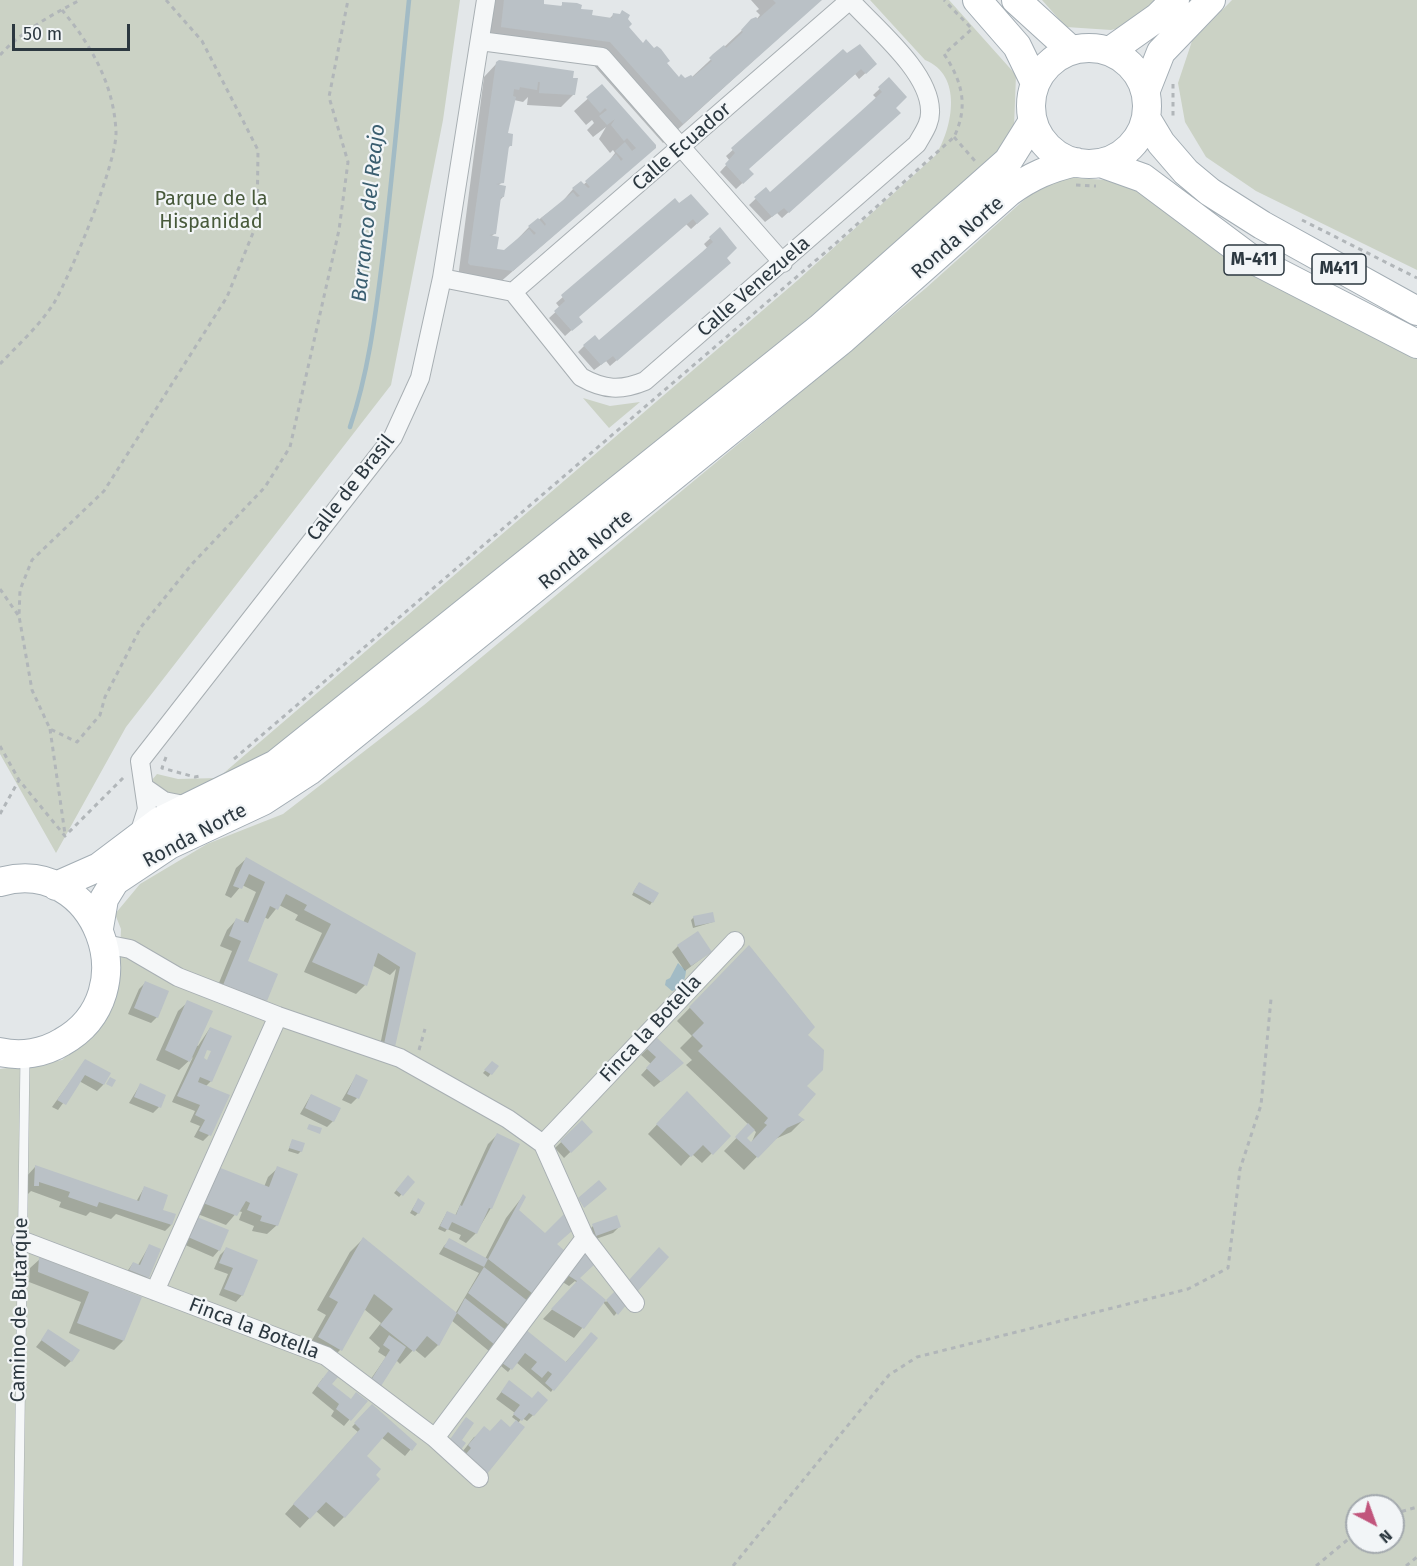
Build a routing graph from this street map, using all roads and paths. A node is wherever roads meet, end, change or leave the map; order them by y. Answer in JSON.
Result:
{"nodes":[{"id":1,"x":80,"y":0,"type":"edge"},
{"id":2,"x":166,"y":0,"type":"edge"},
{"id":3,"x":348,"y":0,"type":"edge"},
{"id":4,"x":486,"y":0,"type":"edge"},
{"id":5,"x":850,"y":0,"type":"edge"},
{"id":6,"x":944,"y":0,"type":"edge"},
{"id":7,"x":977,"y":0,"type":"edge"},
{"id":8,"x":1016,"y":0,"type":"edge"},
{"id":9,"x":1175,"y":0,"type":"edge"},
{"id":10,"x":1211,"y":0,"type":"edge"},
{"id":11,"x":62,"y":10,"type":"junction"},
{"id":12,"x":480,"y":41,"type":"junction"},
{"id":13,"x":1071,"y":50,"type":"junction"},
{"id":14,"x":1110,"y":51,"type":"junction"},
{"id":15,"x":0,"y":55,"type":"edge"},
{"id":16,"x":1173,"y":75,"type":"dead end"},
{"id":17,"x":1035,"y":82,"type":"junction"},
{"id":18,"x":1146,"y":104,"type":"junction"},
{"id":19,"x":1033,"y":121,"type":"junction"},
{"id":20,"x":1177,"y":130,"type":"dead end"},
{"id":21,"x":954,"y":137,"type":"junction"},
{"id":22,"x":681,"y":148,"type":"junction"},
{"id":23,"x":1088,"y":174,"type":"junction"},
{"id":24,"x":994,"y":175,"type":"junction"},
{"id":25,"x":1297,"y":218,"type":"dead end"},
{"id":26,"x":783,"y":263,"type":"junction"},
{"id":27,"x":442,"y":278,"type":"junction"},
{"id":28,"x":1417,"y":278,"type":"edge"},
{"id":29,"x":513,"y":292,"type":"junction"},
{"id":30,"x":1417,"y":311,"type":"edge"},
{"id":31,"x":1417,"y":344,"type":"edge"},
{"id":32,"x":0,"y":364,"type":"edge"},
{"id":33,"x":0,"y":589,"type":"edge"},
{"id":34,"x":19,"y":616,"type":"junction"},
{"id":35,"x":50,"y":729,"type":"junction"},
{"id":36,"x":156,"y":739,"type":"junction"},
{"id":37,"x":0,"y":746,"type":"edge"},
{"id":38,"x":140,"y":761,"type":"junction"},
{"id":39,"x":228,"y":764,"type":"dead end"},
{"id":40,"x":202,"y":775,"type":"dead end"},
{"id":41,"x":19,"y":780,"type":"junction"},
{"id":42,"x":144,"y":787,"type":"junction"},
{"id":43,"x":189,"y":806,"type":"junction"},
{"id":44,"x":0,"y":814,"type":"edge"},
{"id":45,"x":65,"y":836,"type":"junction"},
{"id":46,"x":138,"y":837,"type":"junction"},
{"id":47,"x":0,"y":882,"type":"edge"},
{"id":48,"x":56,"y":886,"type":"junction"},
{"id":49,"x":102,"y":936,"type":"junction"},
{"id":50,"x":735,"y":941,"type":"dead end"},
{"id":51,"x":1271,"y":999,"type":"dead end"},
{"id":52,"x":278,"y":1016,"type":"junction"},
{"id":53,"x":425,"y":1029,"type":"dead end"},
{"id":54,"x":12,"y":1053,"type":"edge"},
{"id":55,"x":413,"y":1066,"type":"junction"},
{"id":56,"x":543,"y":1144,"type":"junction"},
{"id":57,"x":585,"y":1238,"type":"junction"},
{"id":58,"x":21,"y":1240,"type":"junction"},
{"id":59,"x":155,"y":1291,"type":"junction"},
{"id":60,"x":635,"y":1303,"type":"dead end"},
{"id":61,"x":435,"y":1438,"type":"junction"},
{"id":62,"x":478,"y":1478,"type":"dead end"},
{"id":63,"x":1345,"y":1542,"type":"edge"},
{"id":64,"x":1417,"y":1557,"type":"edge"},
{"id":65,"x":18,"y":1566,"type":"edge"},
{"id":66,"x":733,"y":1566,"type":"edge"},
{"id":67,"x":1316,"y":1566,"type":"edge"},
{"id":68,"x":1406,"y":1566,"type":"edge"}],
"edges":[{"from":1,"to":11,"type":"path"},
{"from":2,"to":34,"type":"path"},
{"from":3,"to":35,"type":"path"},
{"from":4,"to":12,"type":"street","name":"Calle de Brasil"},
{"from":5,"to":22,"type":"street","name":"Calle Ecuador"},
{"from":5,"to":26,"type":"street","name":"Calle Venezuela"},
{"from":6,"to":21,"type":"path"},
{"from":7,"to":17,"type":"main road"},
{"from":8,"to":13,"type":"main road"},
{"from":9,"to":14,"type":"main road"},
{"from":10,"to":18,"type":"main road"},
{"from":11,"to":15,"type":"path"},
{"from":11,"to":32,"type":"path"},
{"from":12,"to":22,"type":"street"},
{"from":12,"to":27,"type":"street","name":"Calle de Brasil"},
{"from":13,"to":14,"type":"main road"},
{"from":13,"to":17,"type":"main road"},
{"from":14,"to":18,"type":"main road"},
{"from":16,"to":20,"type":"path"},
{"from":17,"to":19,"type":"main road"},
{"from":18,"to":23,"type":"main road"},
{"from":18,"to":30,"type":"main road","number":"M411"},
{"from":19,"to":23,"type":"main road"},
{"from":19,"to":24,"type":"main road","name":"Ronda Norte"},
{"from":21,"to":24,"type":"path"},
{"from":21,"to":39,"type":"path"},
{"from":22,"to":26,"type":"street"},
{"from":22,"to":29,"type":"street","name":"Calle Ecuador"},
{"from":23,"to":31,"type":"main road","number":"M-411"},
{"from":23,"to":49,"type":"main road","name":"Ronda Norte"},
{"from":24,"to":43,"type":"main road","name":"Ronda Norte"},
{"from":25,"to":28,"type":"path"},
{"from":26,"to":29,"type":"street","name":"Calle Venezuela"},
{"from":27,"to":29,"type":"street"},
{"from":27,"to":36,"type":"street","name":"Calle de Brasil"},
{"from":33,"to":34,"type":"path"},
{"from":34,"to":35,"type":"path"},
{"from":35,"to":45,"type":"path"},
{"from":36,"to":38,"type":"street","name":"Calle de Brasil"},
{"from":36,"to":40,"type":"path"},
{"from":37,"to":41,"type":"path"},
{"from":38,"to":42,"type":"street"},
{"from":38,"to":45,"type":"path"},
{"from":41,"to":44,"type":"path"},
{"from":41,"to":45,"type":"path"},
{"from":42,"to":43,"type":"street"},
{"from":42,"to":46,"type":"street"},
{"from":43,"to":46,"type":"main road","name":"Ronda Norte"},
{"from":46,"to":48,"type":"main road","name":"Ronda Norte"},
{"from":47,"to":48,"type":"main road"},
{"from":48,"to":49,"type":"main road"},
{"from":49,"to":52,"type":"street"},
{"from":49,"to":54,"type":"main road","name":"Ronda Norte"},
{"from":50,"to":56,"type":"street","name":"Finca la Botella"},
{"from":51,"to":66,"type":"path"},
{"from":52,"to":55,"type":"street"},
{"from":52,"to":59,"type":"street"},
{"from":53,"to":55,"type":"path"},
{"from":54,"to":58,"type":"lane","name":"Camino de Butarque"},
{"from":55,"to":56,"type":"street"},
{"from":56,"to":57,"type":"street"},
{"from":57,"to":60,"type":"street"},
{"from":57,"to":61,"type":"street"},
{"from":58,"to":59,"type":"street","name":"Finca la Botella"},
{"from":58,"to":65,"type":"lane","name":"Camino de Butarque"},
{"from":59,"to":61,"type":"street","name":"Finca la Botella"},
{"from":61,"to":62,"type":"street","name":"Finca la Botella"},
{"from":63,"to":67,"type":"path"},
{"from":64,"to":68,"type":"path"}]}
